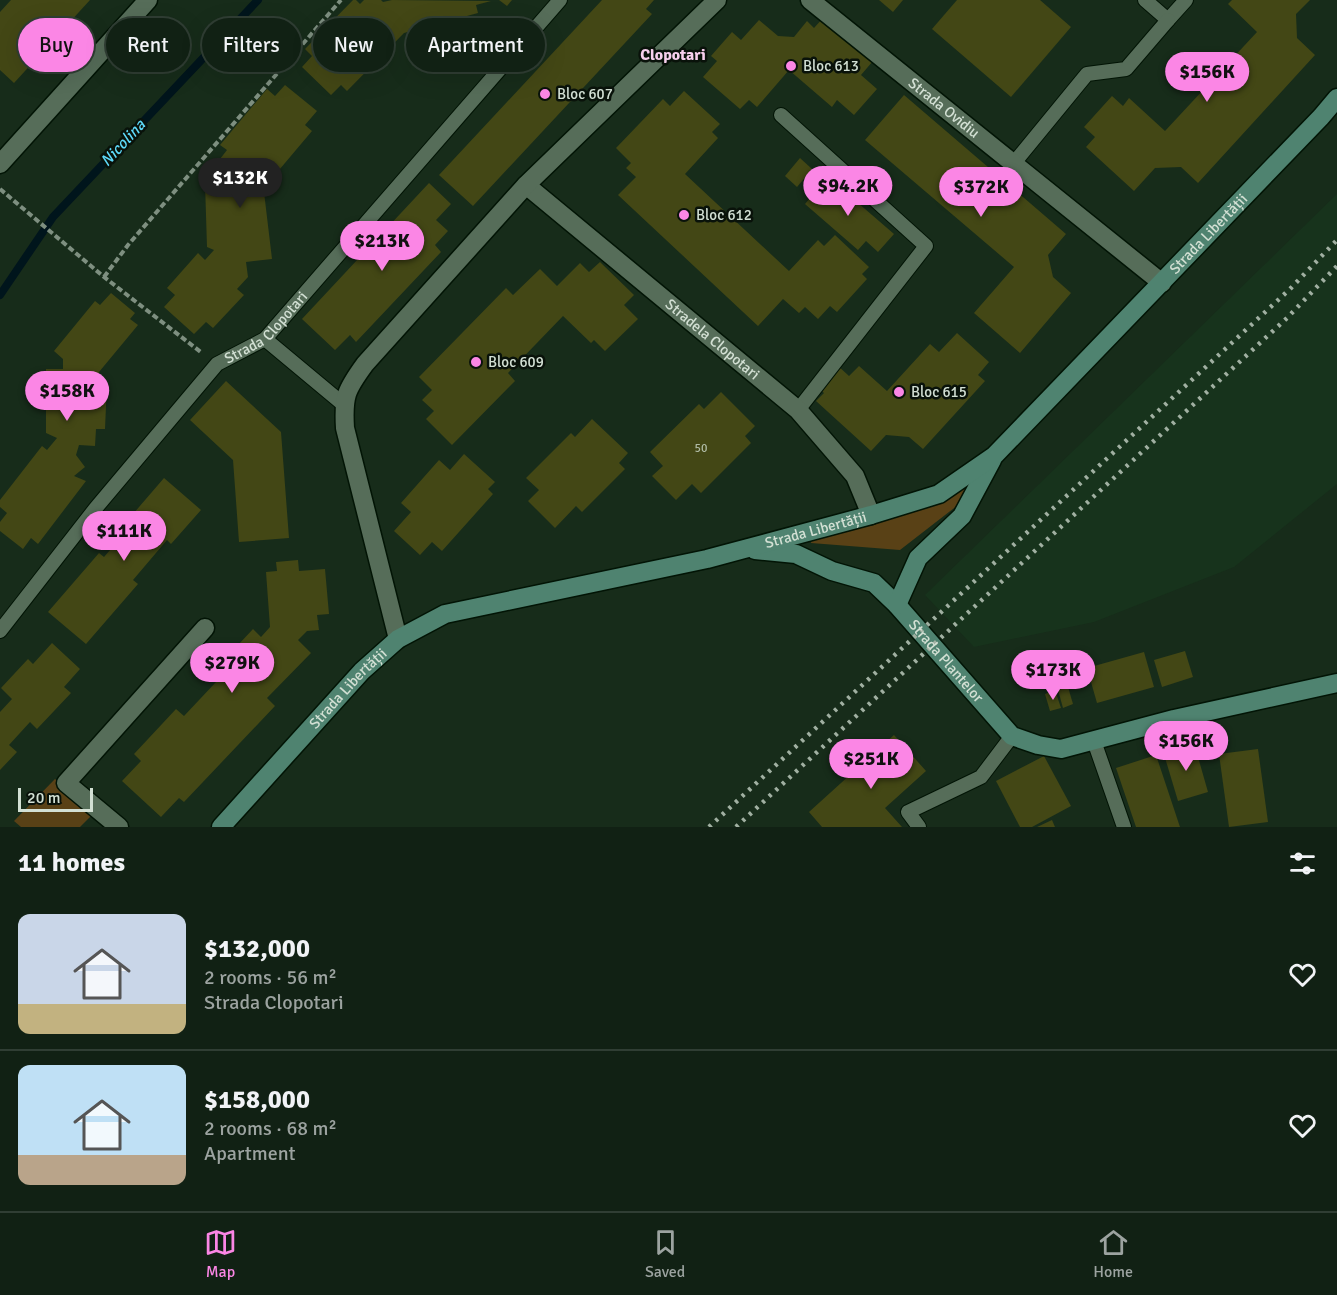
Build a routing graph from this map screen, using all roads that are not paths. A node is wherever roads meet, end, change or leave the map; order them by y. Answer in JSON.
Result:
{"nodes":[{"id":1,"x":148,"y":0,"type":"edge"},
{"id":2,"x":560,"y":0,"type":"edge"},
{"id":3,"x":717,"y":0,"type":"edge"},
{"id":4,"x":810,"y":0,"type":"edge"},
{"id":5,"x":1145,"y":0,"type":"edge"},
{"id":6,"x":1186,"y":0,"type":"edge"},
{"id":7,"x":1168,"y":20,"type":"junction"},
{"id":8,"x":1337,"y":98,"type":"edge"},
{"id":9,"x":781,"y":115,"type":"dead end"},
{"id":10,"x":1014,"y":163,"type":"junction"},
{"id":11,"x":0,"y":164,"type":"edge"},
{"id":12,"x":526,"y":185,"type":"junction"},
{"id":13,"x":1162,"y":283,"type":"junction"},
{"id":14,"x":265,"y":339,"type":"junction"},
{"id":15,"x":343,"y":404,"type":"junction"},
{"id":16,"x":798,"y":410,"type":"junction"},
{"id":17,"x":994,"y":456,"type":"junction"},
{"id":18,"x":871,"y":515,"type":"junction"},
{"id":19,"x":741,"y":549,"type":"junction"},
{"id":20,"x":897,"y":604,"type":"junction"},
{"id":21,"x":205,"y":628,"type":"dead end"},
{"id":22,"x":0,"y":630,"type":"edge"},
{"id":23,"x":398,"y":639,"type":"junction"},
{"id":24,"x":1337,"y":683,"type":"edge"},
{"id":25,"x":1012,"y":736,"type":"junction"},
{"id":26,"x":1094,"y":741,"type":"junction"},
{"id":27,"x":118,"y":827,"type":"edge"},
{"id":28,"x":221,"y":827,"type":"edge"},
{"id":29,"x":919,"y":827,"type":"edge"},
{"id":30,"x":1124,"y":827,"type":"edge"}],
"edges":[{"from":1,"to":11,"type":"street"},
{"from":2,"to":14,"type":"lane","name":"Strada Clopotari"},
{"from":3,"to":12,"type":"street"},
{"from":4,"to":10,"type":"street","name":"Strada Ovidiu"},
{"from":5,"to":7,"type":"lane"},
{"from":6,"to":7,"type":"lane"},
{"from":7,"to":10,"type":"lane"},
{"from":8,"to":13,"type":"street","name":"Strada Libertății"},
{"from":9,"to":16,"type":"lane"},
{"from":10,"to":13,"type":"street","name":"Strada Ovidiu"},
{"from":12,"to":15,"type":"street"},
{"from":12,"to":16,"type":"street","name":"Stradela Clopotari"},
{"from":13,"to":17,"type":"street","name":"Strada Libertății"},
{"from":14,"to":15,"type":"lane"},
{"from":14,"to":22,"type":"lane","name":"Strada Clopotari"},
{"from":15,"to":23,"type":"street"},
{"from":16,"to":18,"type":"street","name":"Stradela Clopotari"},
{"from":17,"to":18,"type":"street","name":"Strada Libertății"},
{"from":17,"to":20,"type":"street","name":"Strada Plantelor"},
{"from":18,"to":19,"type":"street","name":"Strada Libertății"},
{"from":19,"to":20,"type":"street","name":"Strada Plantelor"},
{"from":19,"to":23,"type":"street","name":"Strada Libertății"},
{"from":20,"to":25,"type":"street","name":"Strada Plantelor"},
{"from":21,"to":27,"type":"street"},
{"from":23,"to":28,"type":"street","name":"Strada Libertății"},
{"from":24,"to":26,"type":"street"},
{"from":25,"to":26,"type":"street"},
{"from":25,"to":29,"type":"lane"},
{"from":26,"to":30,"type":"lane"}]}
